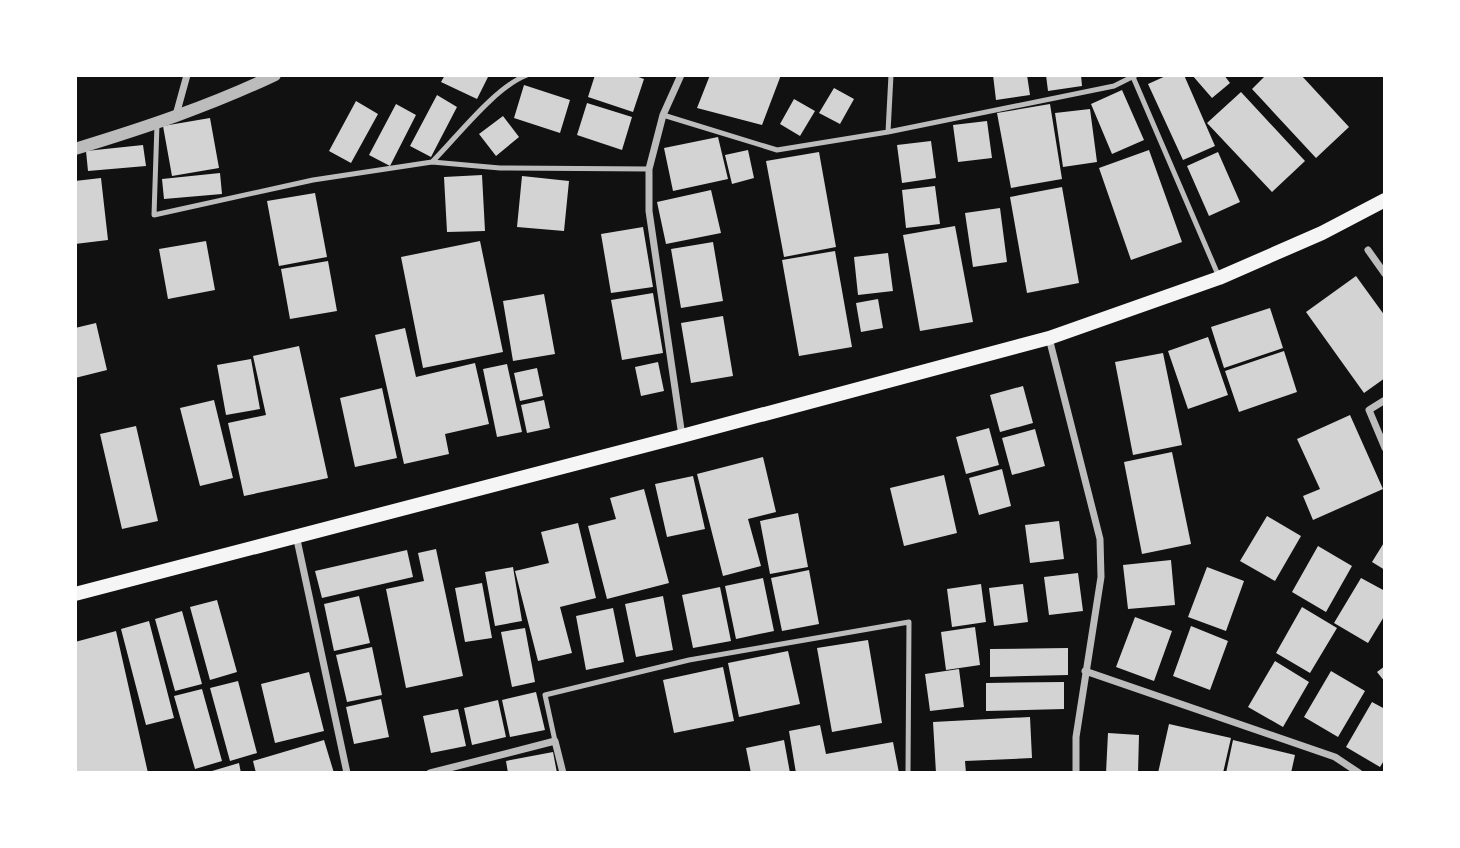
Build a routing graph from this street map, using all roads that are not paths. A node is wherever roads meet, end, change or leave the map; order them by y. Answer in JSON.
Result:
{"nodes":[{"id":1,"x":187,"y":75,"type":"edge"},
{"id":2,"x":275,"y":75,"type":"edge"},
{"id":3,"x":527,"y":75,"type":"edge"},
{"id":4,"x":681,"y":75,"type":"edge"},
{"id":5,"x":891,"y":75,"type":"edge"},
{"id":6,"x":1133,"y":76,"type":"edge"},
{"id":7,"x":663,"y":115,"type":"junction"},
{"id":8,"x":176,"y":117,"type":"junction"},
{"id":9,"x":157,"y":124,"type":"junction"},
{"id":10,"x":888,"y":132,"type":"junction"},
{"id":11,"x":75,"y":149,"type":"edge"},
{"id":12,"x":432,"y":162,"type":"junction"},
{"id":13,"x":649,"y":169,"type":"junction"},
{"id":14,"x":1385,"y":200,"type":"edge"},
{"id":15,"x":1368,"y":250,"type":"dead end"},
{"id":16,"x":1385,"y":274,"type":"edge"},
{"id":17,"x":1219,"y":278,"type":"junction"},
{"id":18,"x":1049,"y":338,"type":"junction"},
{"id":19,"x":1385,"y":400,"type":"edge"},
{"id":20,"x":682,"y":436,"type":"junction"},
{"id":21,"x":1385,"y":448,"type":"edge"},
{"id":22,"x":296,"y":536,"type":"junction"},
{"id":23,"x":75,"y":594,"type":"edge"},
{"id":24,"x":1085,"y":671,"type":"junction"},
{"id":25,"x":555,"y":741,"type":"junction"},
{"id":26,"x":347,"y":773,"type":"edge"},
{"id":27,"x":430,"y":773,"type":"edge"},
{"id":28,"x":563,"y":773,"type":"edge"},
{"id":29,"x":908,"y":773,"type":"edge"},
{"id":30,"x":1076,"y":773,"type":"edge"},
{"id":31,"x":1359,"y":773,"type":"edge"}],
"edges":[{"from":1,"to":8,"type":"street"},
{"from":2,"to":8,"type":"street"},
{"from":3,"to":12,"type":"lane"},
{"from":4,"to":7,"type":"street"},
{"from":5,"to":10,"type":"lane"},
{"from":6,"to":10,"type":"lane"},
{"from":6,"to":17,"type":"lane"},
{"from":7,"to":10,"type":"lane"},
{"from":7,"to":13,"type":"street"},
{"from":8,"to":9,"type":"street"},
{"from":9,"to":11,"type":"street"},
{"from":9,"to":12,"type":"lane"},
{"from":12,"to":13,"type":"lane"},
{"from":13,"to":20,"type":"street"},
{"from":14,"to":17,"type":"main road"},
{"from":15,"to":16,"type":"street"},
{"from":17,"to":18,"type":"main road"},
{"from":18,"to":20,"type":"main road"},
{"from":18,"to":24,"type":"street"},
{"from":19,"to":21,"type":"street"},
{"from":20,"to":22,"type":"main road"},
{"from":22,"to":23,"type":"main road"},
{"from":22,"to":26,"type":"street"},
{"from":24,"to":30,"type":"street"},
{"from":24,"to":31,"type":"street"},
{"from":25,"to":27,"type":"street"},
{"from":25,"to":28,"type":"street"},
{"from":25,"to":29,"type":"lane"}]}
